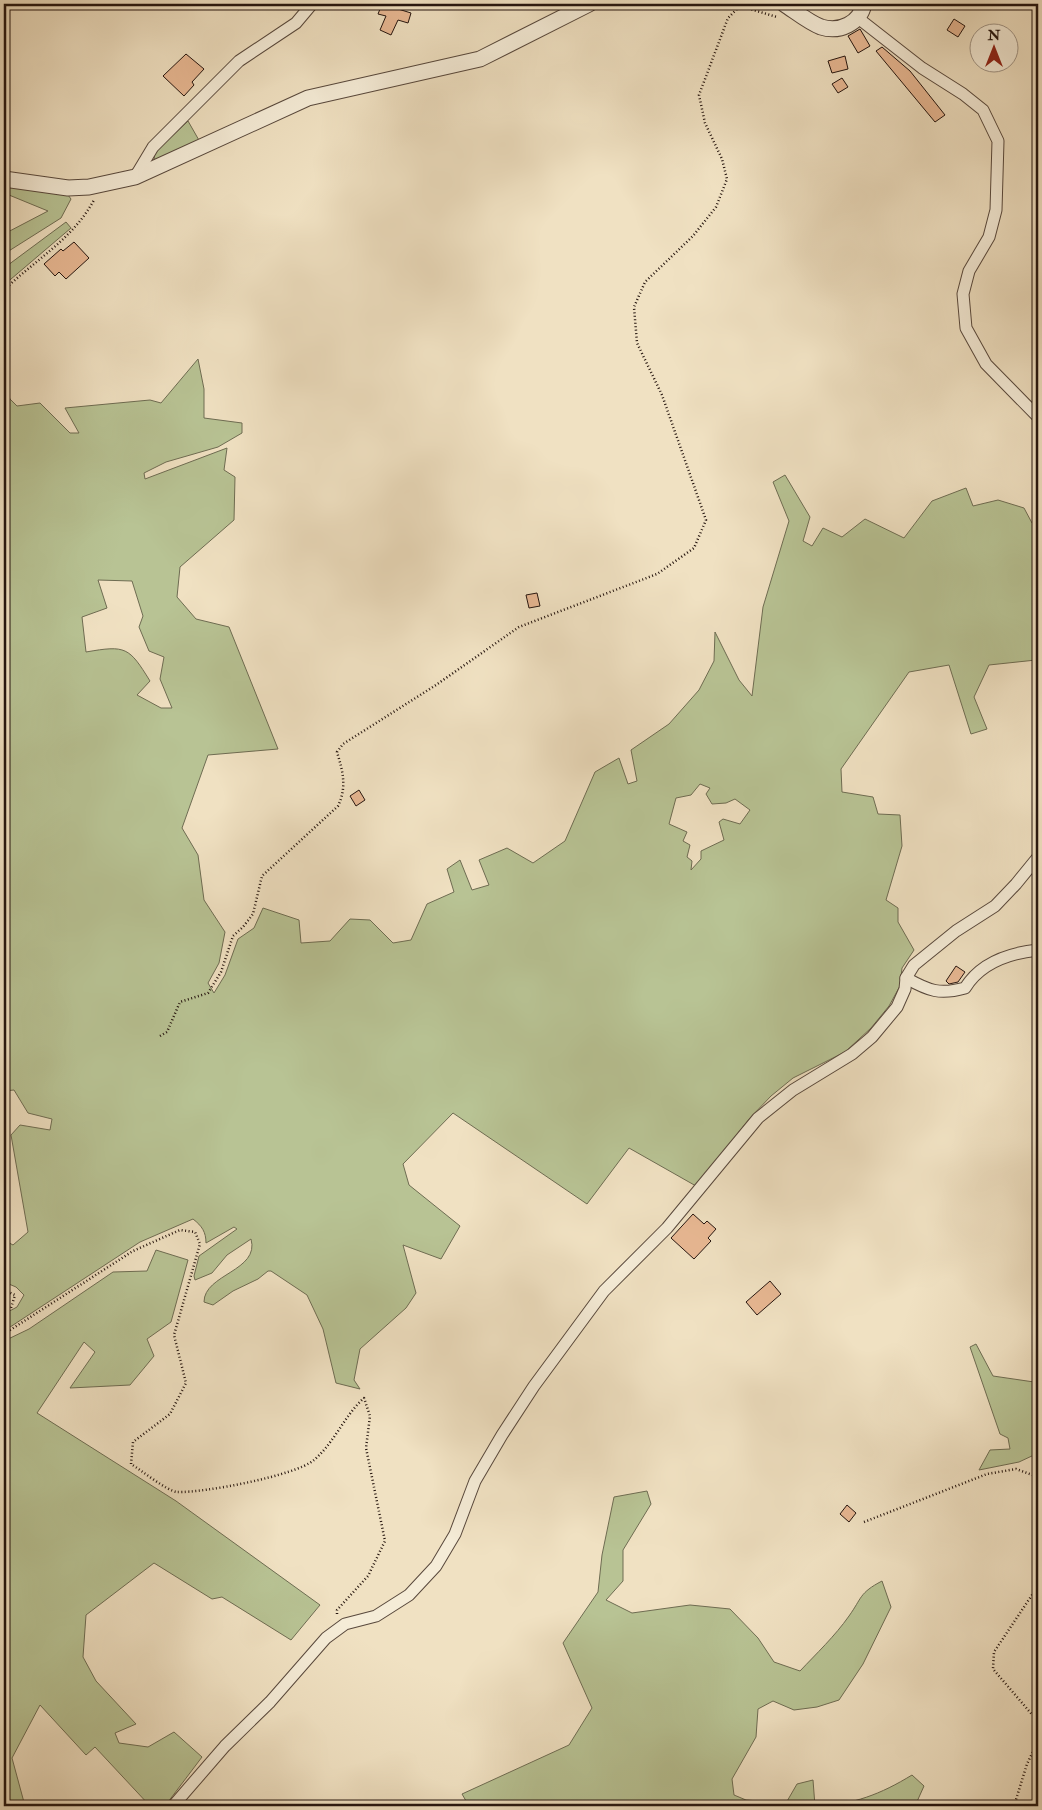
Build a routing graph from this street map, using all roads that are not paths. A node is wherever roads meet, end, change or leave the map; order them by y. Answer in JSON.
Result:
{"nodes":[{"id":1,"x":312,"y":4,"type":"edge"},
{"id":2,"x":589,"y":4,"type":"edge"},
{"id":3,"x":784,"y":4,"type":"edge"},
{"id":4,"x":864,"y":4,"type":"edge"},
{"id":5,"x":858,"y":18,"type":"junction"},
{"id":6,"x":135,"y":177,"type":"junction"},
{"id":7,"x":4,"y":178,"type":"edge"},
{"id":8,"x":1038,"y":417,"type":"edge"},
{"id":9,"x":1038,"y":857,"type":"edge"},
{"id":10,"x":1038,"y":950,"type":"edge"},
{"id":11,"x":906,"y":978,"type":"junction"},
{"id":12,"x":173,"y":1806,"type":"edge"}],
"edges":[{"from":1,"to":6,"type":"street"},
{"from":2,"to":6,"type":"street"},
{"from":3,"to":5,"type":"street"},
{"from":4,"to":5,"type":"street"},
{"from":5,"to":8,"type":"street"},
{"from":6,"to":7,"type":"street"},
{"from":9,"to":11,"type":"street"},
{"from":10,"to":11,"type":"street"},
{"from":11,"to":12,"type":"street"}]}
